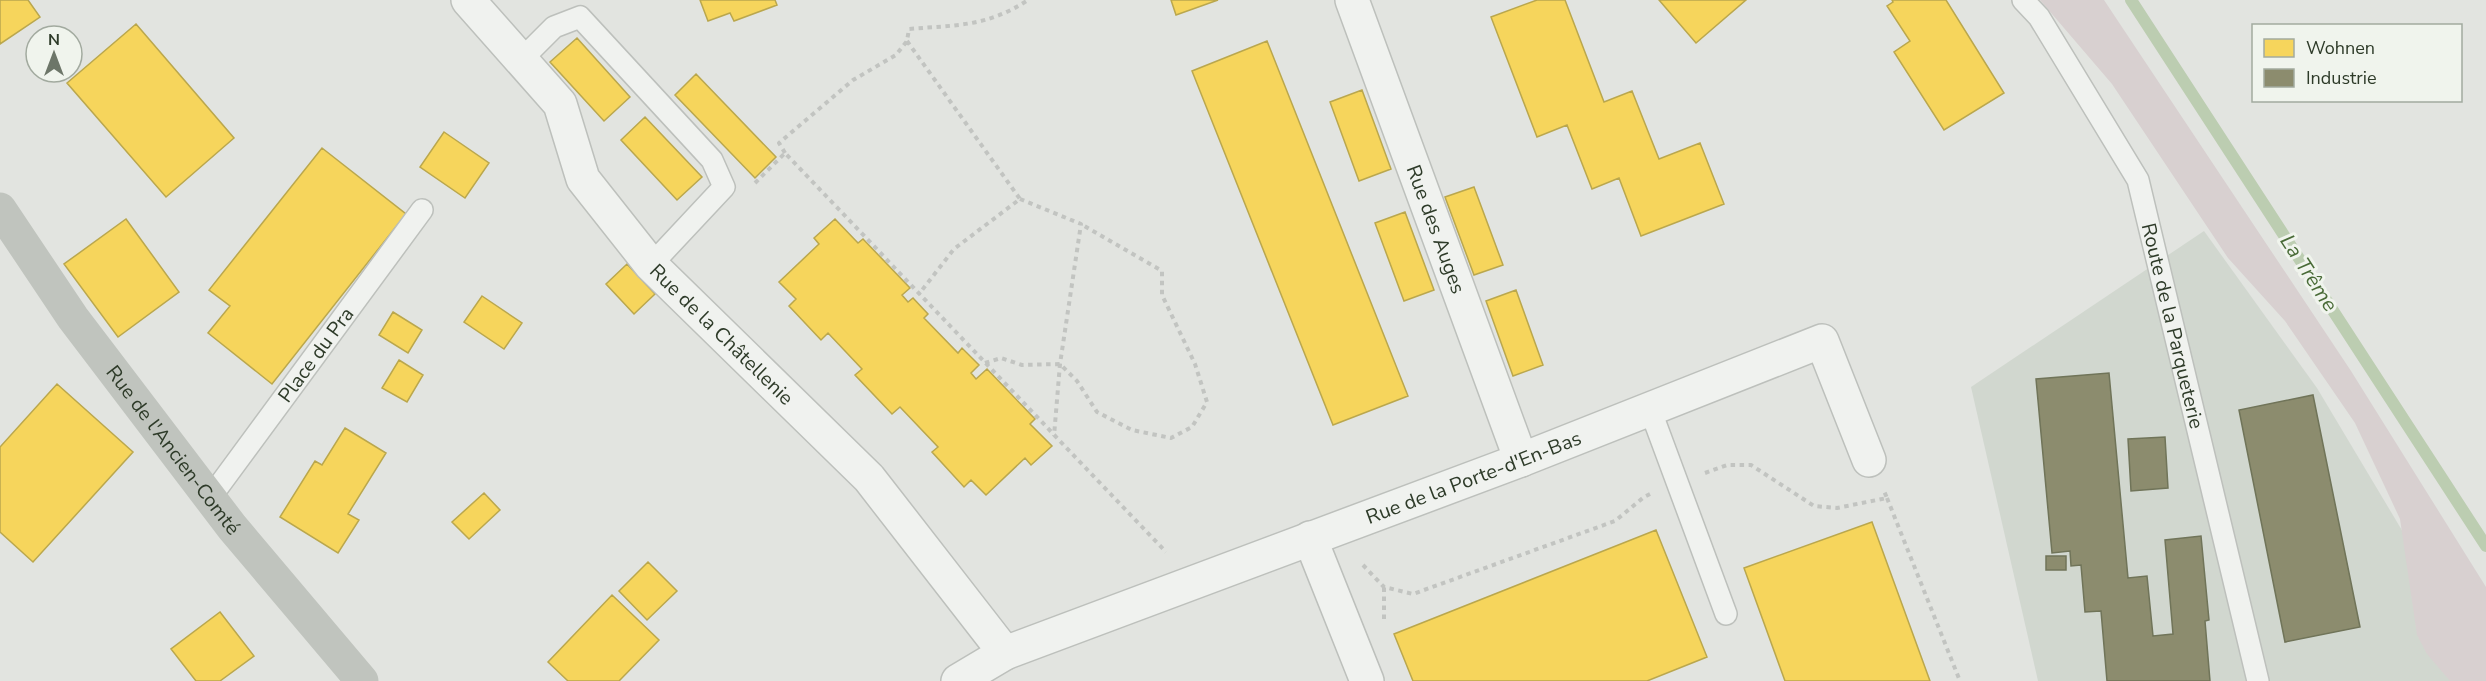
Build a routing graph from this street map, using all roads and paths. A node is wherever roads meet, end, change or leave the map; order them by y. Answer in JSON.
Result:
{"nodes":[{"id":1,"x":468,"y":0,"type":"edge"},
{"id":2,"x":1028,"y":0,"type":"edge"},
{"id":3,"x":1352,"y":0,"type":"edge"},
{"id":4,"x":2024,"y":0,"type":"edge"},
{"id":5,"x":907,"y":42,"type":"junction"},
{"id":6,"x":521,"y":60,"type":"junction"},
{"id":7,"x":785,"y":153,"type":"junction"},
{"id":8,"x":724,"y":187,"type":"junction"},
{"id":9,"x":1020,"y":199,"type":"junction"},
{"id":10,"x":0,"y":209,"type":"edge"},
{"id":11,"x":422,"y":210,"type":"dead end"},
{"id":12,"x":1081,"y":224,"type":"junction"},
{"id":13,"x":651,"y":265,"type":"junction"},
{"id":14,"x":919,"y":294,"type":"junction"},
{"id":15,"x":985,"y":363,"type":"junction"},
{"id":16,"x":1060,"y":364,"type":"junction"},
{"id":17,"x":1650,"y":409,"type":"junction"},
{"id":18,"x":1054,"y":436,"type":"junction"},
{"id":19,"x":1521,"y":460,"type":"junction"},
{"id":20,"x":1869,"y":460,"type":"joint"},
{"id":21,"x":1677,"y":483,"type":"junction"},
{"id":22,"x":210,"y":498,"type":"junction"},
{"id":23,"x":1887,"y":498,"type":"junction"},
{"id":24,"x":1323,"y":533,"type":"junction"},
{"id":25,"x":1221,"y":571,"type":"junction"},
{"id":26,"x":1726,"y":614,"type":"dead end"},
{"id":27,"x":1002,"y":667,"type":"edge"},
{"id":28,"x":362,"y":681,"type":"edge"},
{"id":29,"x":958,"y":681,"type":"edge"},
{"id":30,"x":1367,"y":681,"type":"edge"},
{"id":31,"x":1960,"y":681,"type":"edge"},
{"id":32,"x":2258,"y":681,"type":"edge"}],
"edges":[{"from":1,"to":6,"type":"street","name":"Rue de la Châtellenie"},
{"from":2,"to":5,"type":"path"},
{"from":3,"to":19,"type":"street","name":"Rue des Auges"},
{"from":4,"to":32,"type":"lane","name":"Route de la Parqueterie"},
{"from":5,"to":7,"type":"path"},
{"from":5,"to":9,"type":"path"},
{"from":6,"to":8,"type":"lane"},
{"from":6,"to":13,"type":"street","name":"Rue de la Châtellenie"},
{"from":7,"to":8,"type":"path"},
{"from":7,"to":14,"type":"path"},
{"from":8,"to":13,"type":"lane"},
{"from":9,"to":12,"type":"path"},
{"from":9,"to":14,"type":"path"},
{"from":10,"to":22,"type":"main road","name":"Rue de l'Ancien-Comté"},
{"from":11,"to":22,"type":"lane","name":"Place du Pra"},
{"from":12,"to":16,"type":"path"},
{"from":12,"to":16,"type":"path"},
{"from":13,"to":27,"type":"street","name":"Rue de la Châtellenie"},
{"from":14,"to":15,"type":"path"},
{"from":15,"to":16,"type":"path"},
{"from":15,"to":18,"type":"path"},
{"from":16,"to":18,"type":"path"},
{"from":17,"to":19,"type":"street","name":"Rue de la Porte-d'En-Bas"},
{"from":17,"to":20,"type":"street","name":"Rue de la Porte-d'En-Bas"},
{"from":17,"to":21,"type":"lane"},
{"from":18,"to":25,"type":"path"},
{"from":19,"to":24,"type":"street","name":"Rue de la Porte-d'En-Bas"},
{"from":20,"to":23,"type":"path"},
{"from":21,"to":23,"type":"path"},
{"from":21,"to":24,"type":"path"},
{"from":21,"to":26,"type":"lane"},
{"from":22,"to":28,"type":"main road","name":"Rue de l'Ancien-Comté"},
{"from":23,"to":31,"type":"path"},
{"from":24,"to":25,"type":"street","name":"Rue de la Porte-d'En-Bas"},
{"from":24,"to":30,"type":"street"},
{"from":25,"to":27,"type":"street","name":"Rue de la Porte-d'En-Bas"},
{"from":27,"to":29,"type":"street","name":"Rue de la Porte-d'En-Bas"}]}
